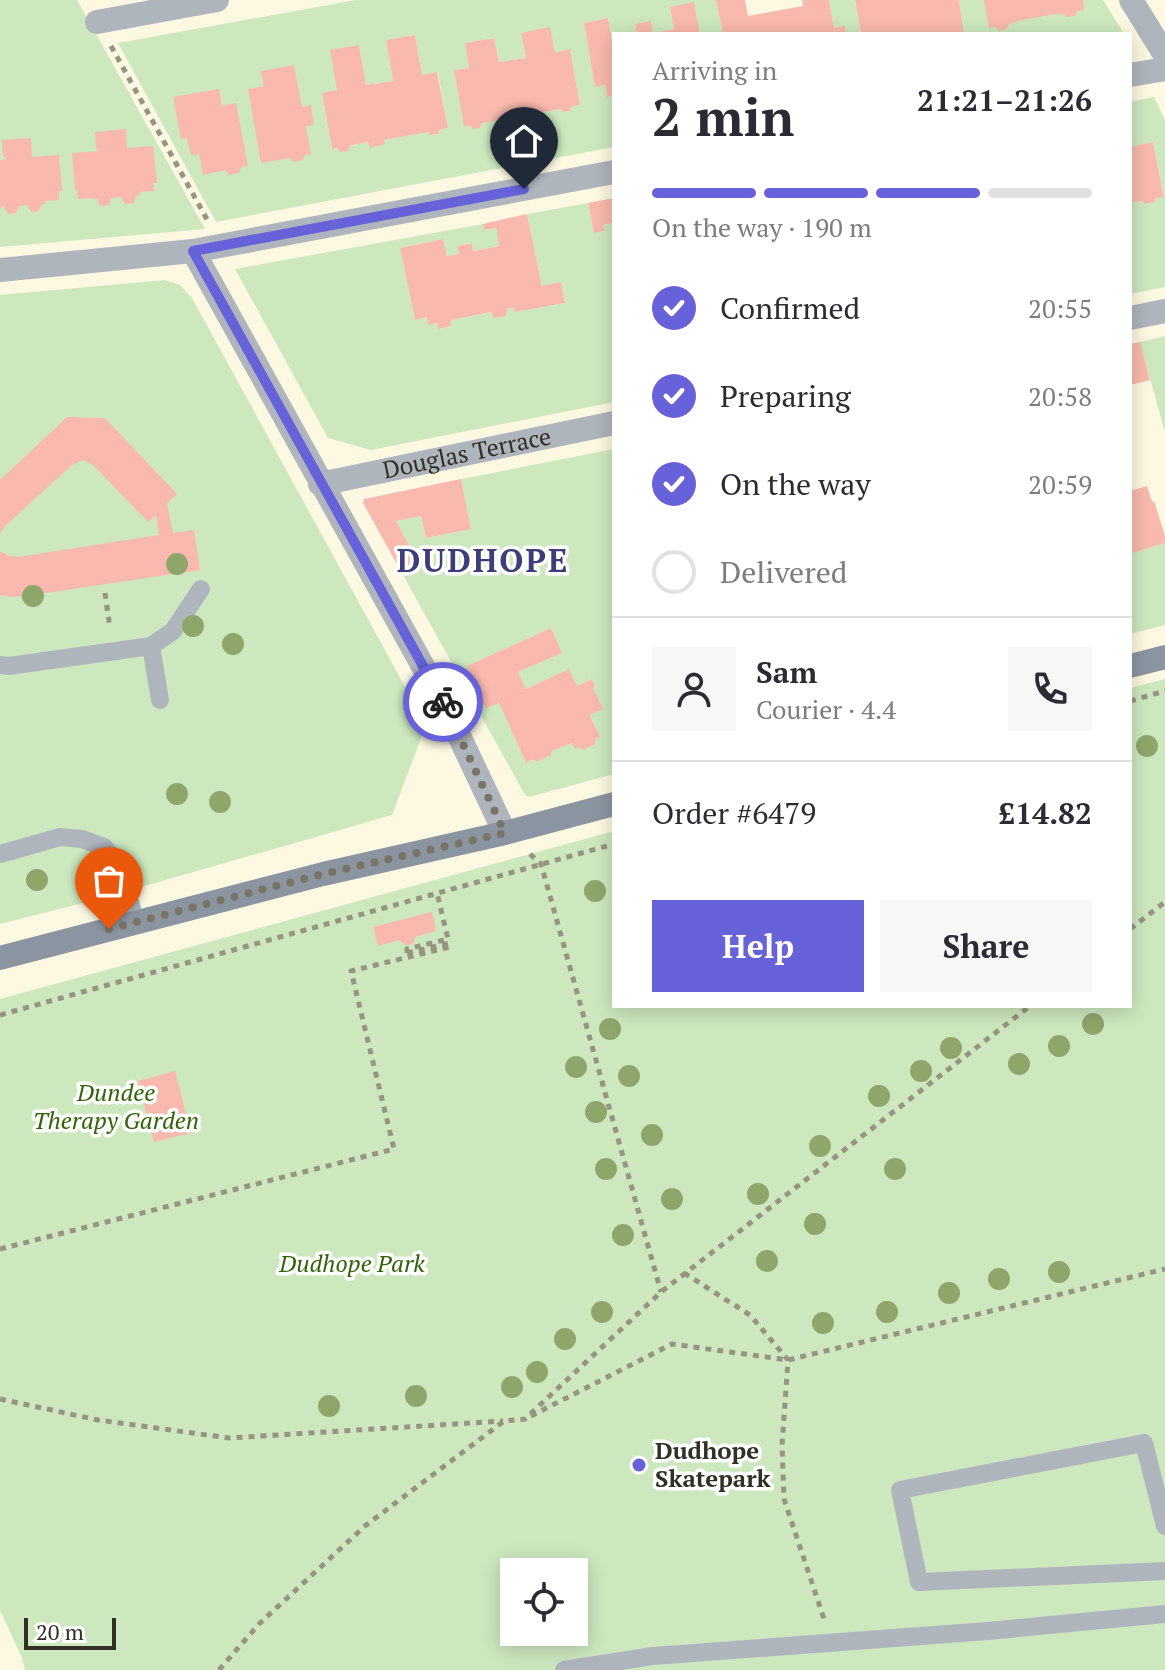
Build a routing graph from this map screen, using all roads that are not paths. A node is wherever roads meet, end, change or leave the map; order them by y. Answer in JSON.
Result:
{"nodes":[{"id":1,"x":217,"y":0,"type":"edge"},
{"id":2,"x":1131,"y":0,"type":"edge"},
{"id":3,"x":97,"y":22,"type":"road end"},
{"id":4,"x":1165,"y":55,"type":"edge"},
{"id":5,"x":1165,"y":69,"type":"edge"},
{"id":6,"x":1132,"y":75,"type":"edge"},
{"id":7,"x":612,"y":172,"type":"edge"},
{"id":8,"x":193,"y":251,"type":"junction"},
{"id":9,"x":0,"y":270,"type":"edge"},
{"id":10,"x":1165,"y":311,"type":"edge"},
{"id":11,"x":1132,"y":318,"type":"edge"},
{"id":12,"x":612,"y":423,"type":"edge"},
{"id":13,"x":320,"y":484,"type":"junction"},
{"id":14,"x":201,"y":589,"type":"dead end"},
{"id":15,"x":151,"y":646,"type":"junction"},
{"id":16,"x":1165,"y":657,"type":"edge"},
{"id":17,"x":0,"y":665,"type":"edge"},
{"id":18,"x":1132,"y":665,"type":"edge"},
{"id":19,"x":160,"y":700,"type":"dead end"},
{"id":20,"x":612,"y":805,"type":"edge"},
{"id":21,"x":505,"y":833,"type":"junction"},
{"id":22,"x":0,"y":854,"type":"edge"},
{"id":23,"x":136,"y":922,"type":"junction"},
{"id":24,"x":0,"y":958,"type":"edge"},
{"id":25,"x":1165,"y":1526,"type":"edge"},
{"id":26,"x":1165,"y":1571,"type":"edge"},
{"id":27,"x":1165,"y":1614,"type":"edge"},
{"id":28,"x":564,"y":1670,"type":"edge"}],
"edges":[{"from":1,"to":3,"type":"street"},
{"from":2,"to":4,"type":"street"},
{"from":5,"to":6,"type":"street"},
{"from":7,"to":8,"type":"street"},
{"from":8,"to":9,"type":"street"},
{"from":8,"to":13,"type":"street"},
{"from":10,"to":11,"type":"street"},
{"from":12,"to":13,"type":"street","name":"Douglas Terrace"},
{"from":13,"to":21,"type":"street"},
{"from":14,"to":15,"type":"lane"},
{"from":15,"to":17,"type":"lane"},
{"from":15,"to":19,"type":"lane"},
{"from":16,"to":18,"type":"street"},
{"from":20,"to":21,"type":"street"},
{"from":21,"to":23,"type":"street"},
{"from":22,"to":23,"type":"lane"},
{"from":23,"to":24,"type":"street"},
{"from":25,"to":26,"type":"lane"},
{"from":27,"to":28,"type":"lane"}]}
